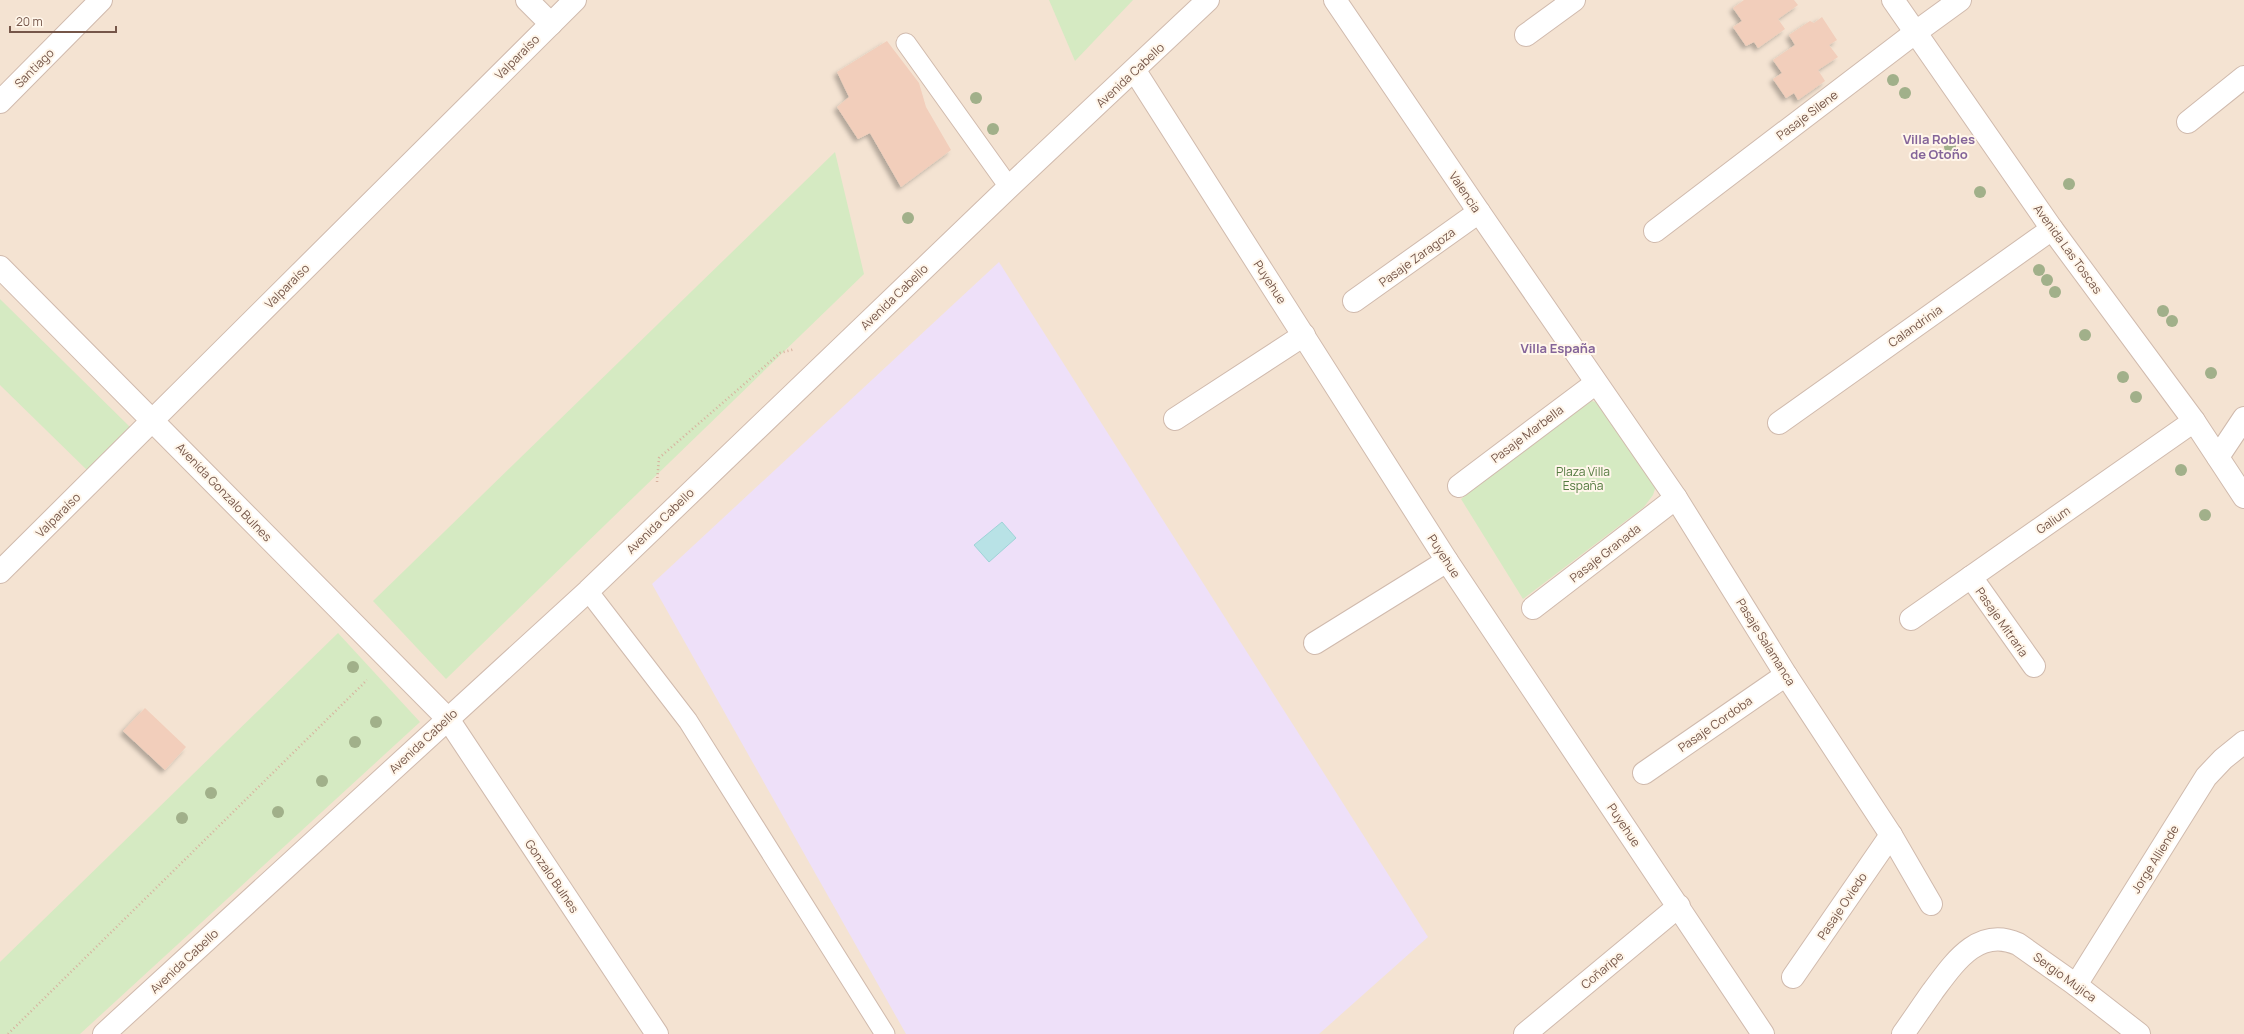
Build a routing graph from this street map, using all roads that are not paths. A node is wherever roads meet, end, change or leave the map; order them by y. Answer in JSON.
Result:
{"nodes":[{"id":1,"x":101,"y":0,"type":"edge"},
{"id":2,"x":527,"y":0,"type":"edge"},
{"id":3,"x":574,"y":0,"type":"edge"},
{"id":4,"x":1208,"y":0,"type":"edge"},
{"id":5,"x":1335,"y":0,"type":"edge"},
{"id":6,"x":1574,"y":0,"type":"edge"},
{"id":7,"x":1893,"y":0,"type":"edge"},
{"id":8,"x":1960,"y":0,"type":"edge"},
{"id":9,"x":550,"y":24,"type":"junction"},
{"id":10,"x":1916,"y":32,"type":"junction"},
{"id":11,"x":1526,"y":35,"type":"dead end"},
{"id":12,"x":906,"y":43,"type":"dead end"},
{"id":13,"x":1135,"y":71,"type":"junction"},
{"id":14,"x":2244,"y":77,"type":"edge"},
{"id":15,"x":0,"y":102,"type":"edge"},
{"id":16,"x":2188,"y":122,"type":"dead end"},
{"id":17,"x":1009,"y":187,"type":"junction"},
{"id":18,"x":1479,"y":212,"type":"junction"},
{"id":19,"x":2052,"y":229,"type":"junction"},
{"id":20,"x":1655,"y":231,"type":"dead end"},
{"id":21,"x":0,"y":267,"type":"edge"},
{"id":22,"x":1354,"y":301,"type":"dead end"},
{"id":23,"x":1304,"y":335,"type":"junction"},
{"id":24,"x":1596,"y":383,"type":"junction"},
{"id":25,"x":2244,"y":418,"type":"edge"},
{"id":26,"x":1175,"y":419,"type":"dead end"},
{"id":27,"x":153,"y":420,"type":"junction"},
{"id":28,"x":2194,"y":421,"type":"junction"},
{"id":29,"x":1779,"y":424,"type":"dead end"},
{"id":30,"x":2218,"y":457,"type":"junction"},
{"id":31,"x":1459,"y":486,"type":"dead end"},
{"id":32,"x":2244,"y":497,"type":"edge"},
{"id":33,"x":1676,"y":498,"type":"junction"},
{"id":34,"x":1447,"y":561,"type":"junction"},
{"id":35,"x":0,"y":572,"type":"edge"},
{"id":36,"x":1971,"y":577,"type":"junction"},
{"id":37,"x":588,"y":590,"type":"junction"},
{"id":38,"x":1533,"y":608,"type":"dead end"},
{"id":39,"x":1911,"y":619,"type":"dead end"},
{"id":40,"x":1315,"y":642,"type":"dead end"},
{"id":41,"x":2034,"y":666,"type":"dead end"},
{"id":42,"x":1786,"y":675,"type":"junction"},
{"id":43,"x":448,"y":719,"type":"junction"},
{"id":44,"x":2244,"y":742,"type":"edge"},
{"id":45,"x":1644,"y":773,"type":"dead end"},
{"id":46,"x":1891,"y":835,"type":"junction"},
{"id":47,"x":1931,"y":904,"type":"dead end"},
{"id":48,"x":1679,"y":906,"type":"junction"},
{"id":49,"x":1793,"y":977,"type":"dead end"},
{"id":50,"x":2076,"y":985,"type":"junction"},
{"id":51,"x":104,"y":1034,"type":"edge"},
{"id":52,"x":657,"y":1034,"type":"edge"},
{"id":53,"x":885,"y":1034,"type":"edge"},
{"id":54,"x":1525,"y":1034,"type":"edge"},
{"id":55,"x":1763,"y":1034,"type":"edge"},
{"id":56,"x":1903,"y":1034,"type":"edge"},
{"id":57,"x":2139,"y":1034,"type":"edge"}],
"edges":[{"from":1,"to":15,"type":"street","name":"Santiago"},
{"from":2,"to":9,"type":"street"},
{"from":3,"to":9,"type":"street","name":"Valparaíso"},
{"from":4,"to":13,"type":"street","name":"Avenida Cabello"},
{"from":5,"to":18,"type":"street","name":"Valencia"},
{"from":6,"to":11,"type":"street"},
{"from":7,"to":10,"type":"street","name":"Avenida Las Toscas"},
{"from":8,"to":10,"type":"street","name":"Pasaje Silene"},
{"from":9,"to":27,"type":"street","name":"Valparaíso"},
{"from":10,"to":19,"type":"street","name":"Avenida Las Toscas"},
{"from":10,"to":20,"type":"street","name":"Pasaje Silene"},
{"from":12,"to":17,"type":"lane"},
{"from":13,"to":17,"type":"street","name":"Avenida Cabello"},
{"from":13,"to":23,"type":"street","name":"Puyehue"},
{"from":14,"to":16,"type":"street"},
{"from":17,"to":37,"type":"street","name":"Avenida Cabello"},
{"from":18,"to":22,"type":"street","name":"Pasaje Zaragoza"},
{"from":18,"to":24,"type":"street","name":"Valencia"},
{"from":19,"to":28,"type":"street","name":"Avenida Las Toscas"},
{"from":19,"to":29,"type":"street","name":"Calandrinia"},
{"from":21,"to":27,"type":"street","name":"Avenida Gonzalo Bulnes"},
{"from":23,"to":26,"type":"street"},
{"from":23,"to":34,"type":"street","name":"Puyehue"},
{"from":24,"to":31,"type":"street","name":"Pasaje Marbella"},
{"from":24,"to":33,"type":"street","name":"Pasaje Salamanca"},
{"from":25,"to":30,"type":"street"},
{"from":27,"to":35,"type":"street","name":"Valparaíso"},
{"from":27,"to":43,"type":"street","name":"Avenida Gonzalo Bulnes"},
{"from":28,"to":30,"type":"street","name":"Avenida Las Toscas"},
{"from":28,"to":36,"type":"street","name":"Galium"},
{"from":30,"to":32,"type":"street","name":"Avenida Las Toscas"},
{"from":33,"to":38,"type":"street","name":"Pasaje Granada"},
{"from":33,"to":42,"type":"street","name":"Pasaje Salamanca"},
{"from":34,"to":40,"type":"street"},
{"from":34,"to":48,"type":"street","name":"Puyehue"},
{"from":36,"to":39,"type":"street","name":"Galium"},
{"from":36,"to":41,"type":"street","name":"Pasaje Mitraria"},
{"from":37,"to":43,"type":"street","name":"Avenida Cabello"},
{"from":37,"to":53,"type":"lane"},
{"from":42,"to":45,"type":"street","name":"Pasaje Cordoba"},
{"from":42,"to":46,"type":"street","name":"Pasaje Salamanca"},
{"from":43,"to":51,"type":"street","name":"Avenida Cabello"},
{"from":43,"to":52,"type":"street","name":"Gonzalo Bulnes"},
{"from":44,"to":50,"type":"street","name":"Jorge Alliende"},
{"from":46,"to":47,"type":"street","name":"Pasaje Salamanca"},
{"from":46,"to":49,"type":"street","name":"Pasaje Oviedo"},
{"from":48,"to":54,"type":"street","name":"Coñaripe"},
{"from":48,"to":55,"type":"street","name":"Puyehue"},
{"from":50,"to":56,"type":"street","name":"Sergio Mujica"},
{"from":50,"to":57,"type":"street","name":"Sergio Mujica"}]}
